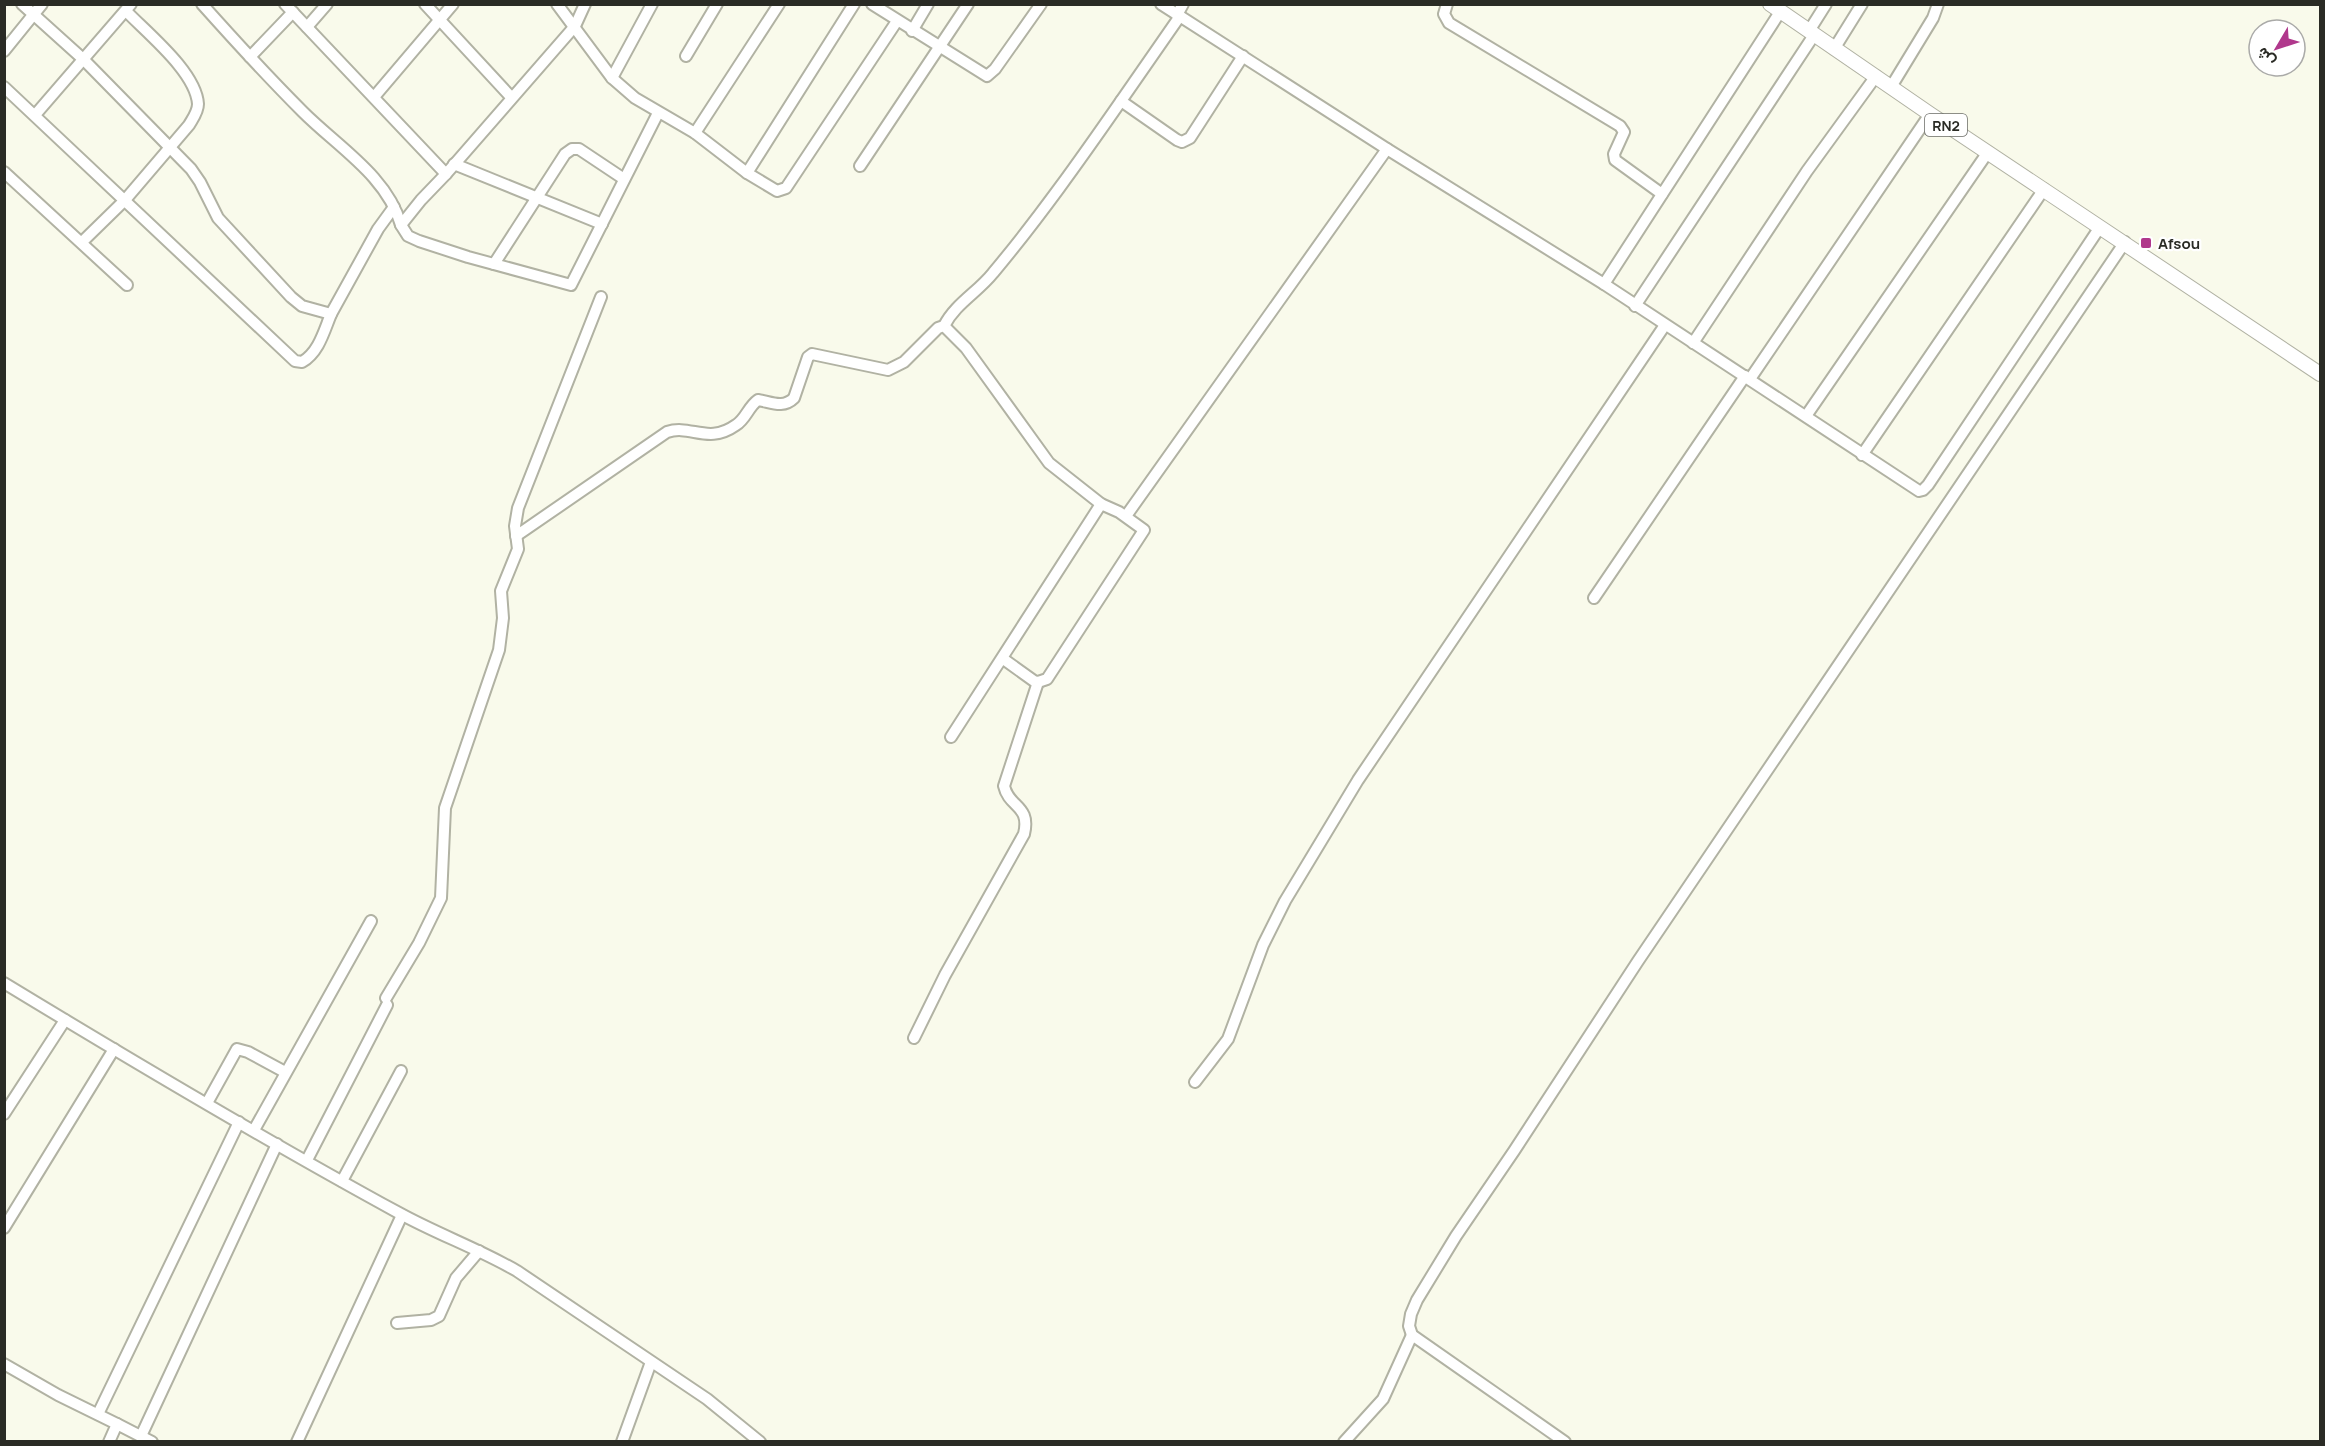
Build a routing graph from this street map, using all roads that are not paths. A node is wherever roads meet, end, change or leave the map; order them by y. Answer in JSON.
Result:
{"nodes":[{"id":1,"x":22,"y":4,"type":"edge"},
{"id":2,"x":42,"y":4,"type":"edge"},
{"id":3,"x":202,"y":4,"type":"edge"},
{"id":4,"x":327,"y":4,"type":"edge"},
{"id":5,"x":425,"y":4,"type":"edge"},
{"id":6,"x":453,"y":4,"type":"edge"},
{"id":7,"x":557,"y":4,"type":"edge"},
{"id":8,"x":585,"y":4,"type":"edge"},
{"id":9,"x":651,"y":4,"type":"edge"},
{"id":10,"x":717,"y":4,"type":"edge"},
{"id":11,"x":779,"y":4,"type":"edge"},
{"id":12,"x":854,"y":4,"type":"edge"},
{"id":13,"x":872,"y":4,"type":"edge"},
{"id":14,"x":928,"y":4,"type":"edge"},
{"id":15,"x":968,"y":4,"type":"edge"},
{"id":16,"x":1041,"y":4,"type":"edge"},
{"id":17,"x":1161,"y":4,"type":"edge"},
{"id":18,"x":1183,"y":4,"type":"edge"},
{"id":19,"x":1447,"y":4,"type":"edge"},
{"id":20,"x":1826,"y":4,"type":"edge"},
{"id":21,"x":1862,"y":4,"type":"edge"},
{"id":22,"x":1938,"y":4,"type":"edge"},
{"id":23,"x":129,"y":8,"type":"edge"},
{"id":24,"x":289,"y":8,"type":"edge"},
{"id":25,"x":1775,"y":8,"type":"edge"},
{"id":26,"x":33,"y":15,"type":"junction"},
{"id":27,"x":1178,"y":16,"type":"junction"},
{"id":28,"x":440,"y":21,"type":"junction"},
{"id":29,"x":897,"y":21,"type":"junction"},
{"id":30,"x":574,"y":26,"type":"junction"},
{"id":31,"x":307,"y":27,"type":"junction"},
{"id":32,"x":912,"y":30,"type":"junction"},
{"id":33,"x":1812,"y":33,"type":"junction"},
{"id":34,"x":938,"y":47,"type":"junction"},
{"id":35,"x":1834,"y":49,"type":"junction"},
{"id":36,"x":4,"y":51,"type":"edge"},
{"id":37,"x":686,"y":56,"type":"dead end"},
{"id":38,"x":1243,"y":56,"type":"junction"},
{"id":39,"x":250,"y":57,"type":"junction"},
{"id":40,"x":83,"y":59,"type":"junction"},
{"id":41,"x":1876,"y":76,"type":"junction"},
{"id":42,"x":612,"y":78,"type":"junction"},
{"id":43,"x":4,"y":87,"type":"edge"},
{"id":44,"x":1891,"y":87,"type":"junction"},
{"id":45,"x":374,"y":97,"type":"junction"},
{"id":46,"x":511,"y":97,"type":"junction"},
{"id":47,"x":1121,"y":101,"type":"junction"},
{"id":48,"x":658,"y":113,"type":"junction"},
{"id":49,"x":1929,"y":114,"type":"junction"},
{"id":50,"x":35,"y":115,"type":"junction"},
{"id":51,"x":694,"y":133,"type":"junction"},
{"id":52,"x":168,"y":147,"type":"junction"},
{"id":53,"x":1387,"y":150,"type":"junction"},
{"id":54,"x":1988,"y":152,"type":"junction"},
{"id":55,"x":454,"y":164,"type":"junction"},
{"id":56,"x":860,"y":166,"type":"dead end"},
{"id":57,"x":4,"y":172,"type":"edge"},
{"id":58,"x":747,"y":173,"type":"junction"},
{"id":59,"x":446,"y":174,"type":"junction"},
{"id":60,"x":624,"y":179,"type":"junction"},
{"id":61,"x":2044,"y":189,"type":"junction"},
{"id":62,"x":1662,"y":194,"type":"junction"},
{"id":63,"x":537,"y":198,"type":"junction"},
{"id":64,"x":125,"y":200,"type":"junction"},
{"id":65,"x":394,"y":207,"type":"junction"},
{"id":66,"x":602,"y":224,"type":"junction"},
{"id":67,"x":401,"y":225,"type":"junction"},
{"id":68,"x":2100,"y":227,"type":"junction"},
{"id":69,"x":82,"y":242,"type":"junction"},
{"id":70,"x":2125,"y":242,"type":"junction"},
{"id":71,"x":494,"y":264,"type":"junction"},
{"id":72,"x":1604,"y":284,"type":"junction"},
{"id":73,"x":127,"y":285,"type":"dead end"},
{"id":74,"x":601,"y":297,"type":"dead end"},
{"id":75,"x":1635,"y":306,"type":"junction"},
{"id":76,"x":331,"y":314,"type":"junction"},
{"id":77,"x":1665,"y":325,"type":"junction"},
{"id":78,"x":944,"y":326,"type":"junction"},
{"id":79,"x":1693,"y":343,"type":"junction"},
{"id":80,"x":2320,"y":374,"type":"edge"},
{"id":81,"x":1748,"y":378,"type":"junction"},
{"id":82,"x":1806,"y":416,"type":"junction"},
{"id":83,"x":1862,"y":455,"type":"junction"},
{"id":84,"x":1101,"y":504,"type":"junction"},
{"id":85,"x":1126,"y":516,"type":"junction"},
{"id":86,"x":516,"y":536,"type":"junction"},
{"id":87,"x":1594,"y":598,"type":"dead end"},
{"id":88,"x":1002,"y":658,"type":"junction"},
{"id":89,"x":1038,"y":682,"type":"junction"},
{"id":90,"x":951,"y":737,"type":"dead end"},
{"id":91,"x":371,"y":921,"type":"dead end"},
{"id":92,"x":4,"y":982,"type":"edge"},
{"id":93,"x":65,"y":1020,"type":"junction"},
{"id":94,"x":914,"y":1038,"type":"dead end"},
{"id":95,"x":114,"y":1049,"type":"junction"},
{"id":96,"x":401,"y":1071,"type":"dead end"},
{"id":97,"x":285,"y":1072,"type":"junction"},
{"id":98,"x":1195,"y":1082,"type":"dead end"},
{"id":99,"x":207,"y":1103,"type":"junction"},
{"id":100,"x":4,"y":1114,"type":"edge"},
{"id":101,"x":239,"y":1122,"type":"junction"},
{"id":102,"x":254,"y":1130,"type":"junction"},
{"id":103,"x":278,"y":1144,"type":"junction"},
{"id":104,"x":307,"y":1160,"type":"junction"},
{"id":105,"x":342,"y":1181,"type":"junction"},
{"id":106,"x":402,"y":1215,"type":"junction"},
{"id":107,"x":4,"y":1228,"type":"edge"},
{"id":108,"x":479,"y":1251,"type":"junction"},
{"id":109,"x":397,"y":1323,"type":"dead end"},
{"id":110,"x":1412,"y":1335,"type":"junction"},
{"id":111,"x":651,"y":1362,"type":"junction"},
{"id":112,"x":4,"y":1364,"type":"edge"},
{"id":113,"x":98,"y":1414,"type":"junction"},
{"id":114,"x":117,"y":1424,"type":"junction"},
{"id":115,"x":141,"y":1436,"type":"junction"},
{"id":116,"x":109,"y":1442,"type":"edge"},
{"id":117,"x":152,"y":1442,"type":"edge"},
{"id":118,"x":297,"y":1442,"type":"edge"},
{"id":119,"x":622,"y":1442,"type":"edge"},
{"id":120,"x":760,"y":1442,"type":"edge"},
{"id":121,"x":1344,"y":1442,"type":"edge"},
{"id":122,"x":1565,"y":1442,"type":"edge"}],
"edges":[{"from":1,"to":26,"type":"street"},
{"from":2,"to":26,"type":"street"},
{"from":3,"to":39,"type":"street"},
{"from":4,"to":31,"type":"street"},
{"from":5,"to":28,"type":"street"},
{"from":6,"to":28,"type":"street"},
{"from":7,"to":30,"type":"street"},
{"from":8,"to":30,"type":"street"},
{"from":9,"to":42,"type":"street"},
{"from":10,"to":37,"type":"street"},
{"from":11,"to":51,"type":"street"},
{"from":12,"to":58,"type":"street"},
{"from":13,"to":29,"type":"street"},
{"from":14,"to":32,"type":"street"},
{"from":15,"to":34,"type":"street"},
{"from":16,"to":34,"type":"street"},
{"from":17,"to":27,"type":"street"},
{"from":18,"to":27,"type":"street"},
{"from":19,"to":62,"type":"street"},
{"from":20,"to":33,"type":"street"},
{"from":21,"to":35,"type":"street"},
{"from":22,"to":44,"type":"street"},
{"from":23,"to":40,"type":"street"},
{"from":23,"to":52,"type":"street"},
{"from":24,"to":31,"type":"street"},
{"from":24,"to":39,"type":"street"},
{"from":25,"to":33,"type":"main road","number":"RN2"},
{"from":25,"to":62,"type":"street"},
{"from":26,"to":36,"type":"street"},
{"from":26,"to":40,"type":"street"},
{"from":27,"to":38,"type":"street"},
{"from":27,"to":47,"type":"street"},
{"from":28,"to":45,"type":"street"},
{"from":28,"to":46,"type":"street"},
{"from":29,"to":32,"type":"street"},
{"from":29,"to":58,"type":"street"},
{"from":30,"to":42,"type":"street"},
{"from":30,"to":46,"type":"street"},
{"from":31,"to":45,"type":"street"},
{"from":32,"to":34,"type":"street"},
{"from":33,"to":35,"type":"main road","number":"RN2"},
{"from":33,"to":75,"type":"street"},
{"from":34,"to":56,"type":"street"},
{"from":35,"to":41,"type":"main road","number":"RN2"},
{"from":38,"to":47,"type":"street"},
{"from":38,"to":53,"type":"street"},
{"from":39,"to":65,"type":"street"},
{"from":40,"to":50,"type":"street"},
{"from":40,"to":52,"type":"street"},
{"from":41,"to":44,"type":"main road","number":"RN2"},
{"from":41,"to":79,"type":"street"},
{"from":42,"to":48,"type":"street"},
{"from":43,"to":50,"type":"street"},
{"from":44,"to":49,"type":"main road","number":"RN2"},
{"from":45,"to":59,"type":"street"},
{"from":46,"to":55,"type":"street"},
{"from":47,"to":78,"type":"street"},
{"from":48,"to":51,"type":"street"},
{"from":48,"to":60,"type":"street"},
{"from":49,"to":54,"type":"main road","number":"RN2"},
{"from":49,"to":81,"type":"street"},
{"from":50,"to":64,"type":"street"},
{"from":51,"to":58,"type":"street"},
{"from":52,"to":64,"type":"street"},
{"from":52,"to":76,"type":"street"},
{"from":53,"to":72,"type":"street"},
{"from":53,"to":85,"type":"street"},
{"from":54,"to":61,"type":"main road","number":"RN2"},
{"from":54,"to":82,"type":"street"},
{"from":55,"to":59,"type":"street"},
{"from":55,"to":63,"type":"street"},
{"from":57,"to":69,"type":"street"},
{"from":59,"to":67,"type":"street"},
{"from":60,"to":63,"type":"street"},
{"from":60,"to":66,"type":"street"},
{"from":61,"to":68,"type":"main road","number":"RN2"},
{"from":61,"to":83,"type":"street"},
{"from":62,"to":72,"type":"street"},
{"from":63,"to":66,"type":"street"},
{"from":63,"to":71,"type":"street"},
{"from":64,"to":69,"type":"street"},
{"from":64,"to":76,"type":"street"},
{"from":65,"to":67,"type":"street"},
{"from":65,"to":76,"type":"street"},
{"from":66,"to":71,"type":"street"},
{"from":67,"to":71,"type":"street"},
{"from":68,"to":70,"type":"main road","number":"RN2"},
{"from":68,"to":83,"type":"street"},
{"from":69,"to":73,"type":"street"},
{"from":70,"to":80,"type":"main road","number":"RN2"},
{"from":70,"to":110,"type":"street"},
{"from":72,"to":75,"type":"street"},
{"from":74,"to":86,"type":"street"},
{"from":75,"to":77,"type":"street"},
{"from":77,"to":79,"type":"street"},
{"from":77,"to":98,"type":"street"},
{"from":78,"to":84,"type":"street"},
{"from":78,"to":86,"type":"street"},
{"from":79,"to":81,"type":"street"},
{"from":81,"to":82,"type":"street"},
{"from":81,"to":87,"type":"street"},
{"from":82,"to":83,"type":"street"},
{"from":84,"to":85,"type":"street"},
{"from":84,"to":88,"type":"street"},
{"from":85,"to":89,"type":"street"},
{"from":86,"to":104,"type":"street"},
{"from":88,"to":89,"type":"street"},
{"from":88,"to":90,"type":"street"},
{"from":89,"to":94,"type":"street"},
{"from":91,"to":97,"type":"street"},
{"from":92,"to":93,"type":"street"},
{"from":93,"to":95,"type":"street"},
{"from":93,"to":100,"type":"street"},
{"from":95,"to":99,"type":"street"},
{"from":95,"to":107,"type":"street"},
{"from":96,"to":105,"type":"street"},
{"from":97,"to":99,"type":"street"},
{"from":97,"to":102,"type":"street"},
{"from":99,"to":101,"type":"street"},
{"from":101,"to":102,"type":"street"},
{"from":101,"to":113,"type":"street"},
{"from":102,"to":103,"type":"street"},
{"from":103,"to":104,"type":"street"},
{"from":103,"to":115,"type":"street"},
{"from":104,"to":105,"type":"street"},
{"from":105,"to":106,"type":"street"},
{"from":106,"to":108,"type":"street"},
{"from":106,"to":118,"type":"street"},
{"from":108,"to":109,"type":"street"},
{"from":108,"to":111,"type":"street"},
{"from":110,"to":121,"type":"street"},
{"from":110,"to":122,"type":"street"},
{"from":111,"to":119,"type":"street"},
{"from":111,"to":120,"type":"street"},
{"from":112,"to":113,"type":"street"},
{"from":113,"to":114,"type":"street"},
{"from":114,"to":115,"type":"street"},
{"from":114,"to":116,"type":"street"},
{"from":115,"to":117,"type":"street"}]}
